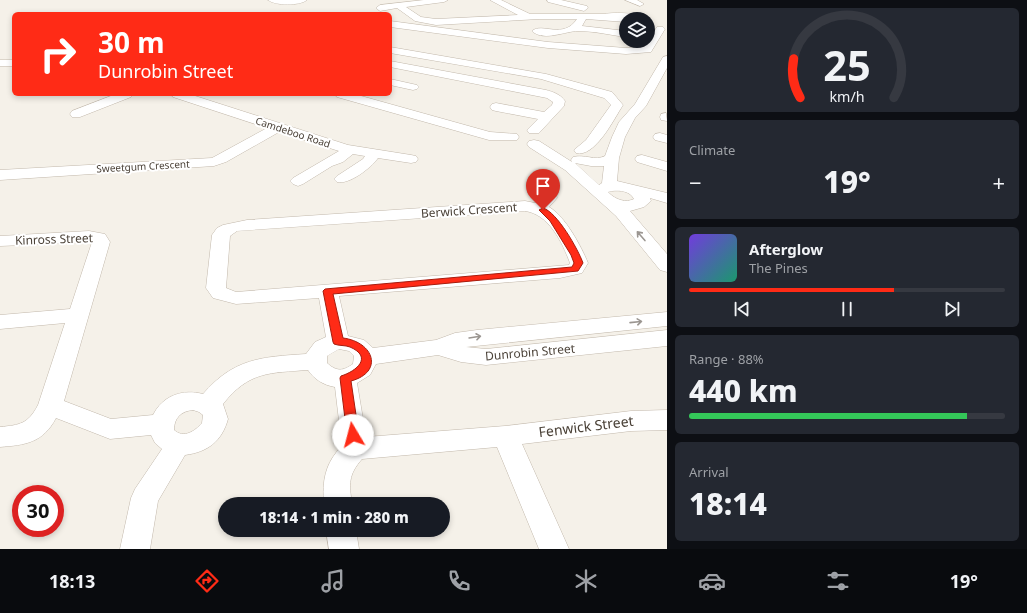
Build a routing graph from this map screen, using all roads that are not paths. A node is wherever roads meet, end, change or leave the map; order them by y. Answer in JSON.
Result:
{"nodes":[{"id":1,"x":272,"y":0,"type":"edge"},
{"id":2,"x":303,"y":0,"type":"edge"},
{"id":3,"x":494,"y":0,"type":"edge"},
{"id":4,"x":551,"y":0,"type":"edge"},
{"id":5,"x":629,"y":0,"type":"edge"},
{"id":6,"x":445,"y":1,"type":"edge"},
{"id":7,"x":640,"y":4,"type":"dead end"},
{"id":8,"x":398,"y":6,"type":"junction"},
{"id":9,"x":380,"y":8,"type":"dead end"},
{"id":10,"x":462,"y":11,"type":"dead end"},
{"id":11,"x":528,"y":16,"type":"junction"},
{"id":12,"x":584,"y":16,"type":"junction"},
{"id":13,"x":617,"y":17,"type":"edge"},
{"id":14,"x":476,"y":19,"type":"junction"},
{"id":15,"x":436,"y":22,"type":"junction"},
{"id":16,"x":392,"y":24,"type":"edge"},
{"id":17,"x":656,"y":25,"type":"edge"},
{"id":18,"x":423,"y":28,"type":"junction"},
{"id":19,"x":576,"y":28,"type":"junction"},
{"id":20,"x":529,"y":29,"type":"dead end"},
{"id":21,"x":555,"y":33,"type":"junction"},
{"id":22,"x":619,"y":33,"type":"edge"},
{"id":23,"x":548,"y":45,"type":"junction"},
{"id":24,"x":392,"y":50,"type":"edge"},
{"id":25,"x":667,"y":59,"type":"edge"},
{"id":26,"x":0,"y":63,"type":"edge"},
{"id":27,"x":12,"y":63,"type":"edge"},
{"id":28,"x":392,"y":64,"type":"edge"},
{"id":29,"x":560,"y":80,"type":"junction"},
{"id":30,"x":392,"y":82,"type":"edge"},
{"id":31,"x":413,"y":87,"type":"dead end"},
{"id":32,"x":542,"y":92,"type":"junction"},
{"id":33,"x":122,"y":96,"type":"edge"},
{"id":34,"x":183,"y":96,"type":"edge"},
{"id":35,"x":348,"y":96,"type":"edge"},
{"id":36,"x":640,"y":106,"type":"junction"},
{"id":37,"x":496,"y":107,"type":"dead end"},
{"id":38,"x":76,"y":114,"type":"dead end"},
{"id":39,"x":548,"y":117,"type":"junction"},
{"id":40,"x":278,"y":127,"type":"junction"},
{"id":41,"x":538,"y":138,"type":"junction"},
{"id":42,"x":350,"y":150,"type":"junction"},
{"id":43,"x":373,"y":154,"type":"junction"},
{"id":44,"x":580,"y":155,"type":"junction"},
{"id":45,"x":612,"y":158,"type":"junction"},
{"id":46,"x":411,"y":159,"type":"dead end"},
{"id":47,"x":642,"y":159,"type":"dead end"},
{"id":48,"x":667,"y":167,"type":"edge"},
{"id":49,"x":0,"y":175,"type":"edge"},
{"id":50,"x":342,"y":179,"type":"dead end"},
{"id":51,"x":298,"y":181,"type":"dead end"},
{"id":52,"x":546,"y":188,"type":"dead end"},
{"id":53,"x":606,"y":192,"type":"junction"},
{"id":54,"x":634,"y":196,"type":"junction"},
{"id":55,"x":667,"y":198,"type":"edge"},
{"id":56,"x":667,"y":202,"type":"edge"},
{"id":57,"x":538,"y":209,"type":"junction"},
{"id":58,"x":0,"y":241,"type":"edge"},
{"id":59,"x":667,"y":245,"type":"edge"},
{"id":60,"x":667,"y":266,"type":"edge"},
{"id":61,"x":328,"y":291,"type":"junction"},
{"id":62,"x":78,"y":315,"type":"junction"},
{"id":63,"x":667,"y":319,"type":"edge"},
{"id":64,"x":0,"y":322,"type":"edge"},
{"id":65,"x":596,"y":327,"type":"junction"},
{"id":66,"x":667,"y":338,"type":"edge"},
{"id":67,"x":338,"y":342,"type":"junction"},
{"id":68,"x":609,"y":345,"type":"junction"},
{"id":69,"x":438,"y":347,"type":"junction"},
{"id":70,"x":366,"y":356,"type":"junction"},
{"id":71,"x":315,"y":362,"type":"junction"},
{"id":72,"x":345,"y":378,"type":"junction"},
{"id":73,"x":209,"y":404,"type":"junction"},
{"id":74,"x":50,"y":406,"type":"junction"},
{"id":75,"x":667,"y":420,"type":"edge"},
{"id":76,"x":161,"y":424,"type":"junction"},
{"id":77,"x":505,"y":436,"type":"junction"},
{"id":78,"x":0,"y":437,"type":"edge"},
{"id":79,"x":178,"y":445,"type":"junction"},
{"id":80,"x":355,"y":449,"type":"junction"},
{"id":81,"x":337,"y":497,"type":"edge"},
{"id":82,"x":342,"y":537,"type":"edge"},
{"id":83,"x":135,"y":549,"type":"edge"},
{"id":84,"x":344,"y":549,"type":"edge"},
{"id":85,"x":554,"y":549,"type":"edge"}],
"edges":[{"from":1,"to":2,"type":"street"},
{"from":3,"to":11,"type":"street"},
{"from":4,"to":13,"type":"street"},
{"from":5,"to":7,"type":"street"},
{"from":6,"to":8,"type":"street"},
{"from":8,"to":9,"type":"street"},
{"from":8,"to":15,"type":"street"},
{"from":10,"to":14,"type":"street"},
{"from":11,"to":12,"type":"street"},
{"from":11,"to":14,"type":"street"},
{"from":12,"to":13,"type":"street"},
{"from":12,"to":19,"type":"street"},
{"from":13,"to":17,"type":"street"},
{"from":14,"to":15,"type":"street"},
{"from":15,"to":18,"type":"street"},
{"from":16,"to":18,"type":"street"},
{"from":17,"to":23,"type":"street"},
{"from":18,"to":23,"type":"street"},
{"from":19,"to":21,"type":"street"},
{"from":19,"to":22,"type":"street"},
{"from":20,"to":21,"type":"street"},
{"from":21,"to":23,"type":"street"},
{"from":24,"to":29,"type":"street"},
{"from":25,"to":36,"type":"street"},
{"from":26,"to":27,"type":"street"},
{"from":28,"to":32,"type":"street"},
{"from":29,"to":32,"type":"street"},
{"from":29,"to":44,"type":"street"},
{"from":30,"to":31,"type":"street"},
{"from":32,"to":39,"type":"street"},
{"from":33,"to":38,"type":"street"},
{"from":34,"to":40,"type":"street","name":"Camdeboo Road"},
{"from":35,"to":41,"type":"street"},
{"from":36,"to":45,"type":"street"},
{"from":36,"to":54,"type":"street"},
{"from":37,"to":39,"type":"street"},
{"from":39,"to":41,"type":"street"},
{"from":40,"to":42,"type":"street","name":"Camdeboo Road"},
{"from":40,"to":49,"type":"street","name":"Sweetgum Crescent"},
{"from":41,"to":44,"type":"street"},
{"from":41,"to":53,"type":"street"},
{"from":42,"to":43,"type":"street","name":"Camdeboo Road"},
{"from":42,"to":51,"type":"street"},
{"from":43,"to":46,"type":"street","name":"Camdeboo Road"},
{"from":43,"to":50,"type":"street"},
{"from":44,"to":45,"type":"street"},
{"from":44,"to":53,"type":"street"},
{"from":45,"to":53,"type":"street"},
{"from":47,"to":48,"type":"street"},
{"from":52,"to":57,"type":"street"},
{"from":53,"to":54,"type":"street"},
{"from":60,"to":53,"type":"street","one_way":true},
{"from":54,"to":55,"type":"street"},
{"from":54,"to":56,"type":"street"},
{"from":54,"to":59,"type":"street"},
{"from":57,"to":61,"type":"street","name":"Berwick Crescent"},
{"from":57,"to":61,"type":"street","name":"Berwick Crescent"},
{"from":58,"to":62,"type":"street","name":"Kinross Street"},
{"from":61,"to":67,"type":"street"},
{"from":62,"to":64,"type":"street"},
{"from":62,"to":74,"type":"street","name":"Kinross Street"},
{"from":65,"to":63,"type":"street","name":"Dunrobin Street","one_way":true},
{"from":65,"to":68,"type":"street"},
{"from":69,"to":65,"type":"street","name":"Dunrobin Street","one_way":true},
{"from":66,"to":68,"type":"street","name":"Dunrobin Street"},
{"from":67,"to":70,"type":"street"},
{"from":67,"to":71,"type":"street"},
{"from":68,"to":69,"type":"street","name":"Dunrobin Street"},
{"from":69,"to":70,"type":"street","name":"Dunrobin Street"},
{"from":70,"to":72,"type":"street"},
{"from":71,"to":72,"type":"street"},
{"from":71,"to":73,"type":"street"},
{"from":72,"to":80,"type":"street"},
{"from":73,"to":76,"type":"street"},
{"from":73,"to":79,"type":"street"},
{"from":74,"to":76,"type":"street"},
{"from":74,"to":78,"type":"street","name":"Kinross Street"},
{"from":75,"to":77,"type":"street","name":"Fenwick Street"},
{"from":76,"to":79,"type":"street"},
{"from":77,"to":80,"type":"street","name":"Fenwick Street"},
{"from":77,"to":85,"type":"street"},
{"from":79,"to":83,"type":"street"},
{"from":80,"to":81,"type":"street"},
{"from":82,"to":84,"type":"street"}]}
